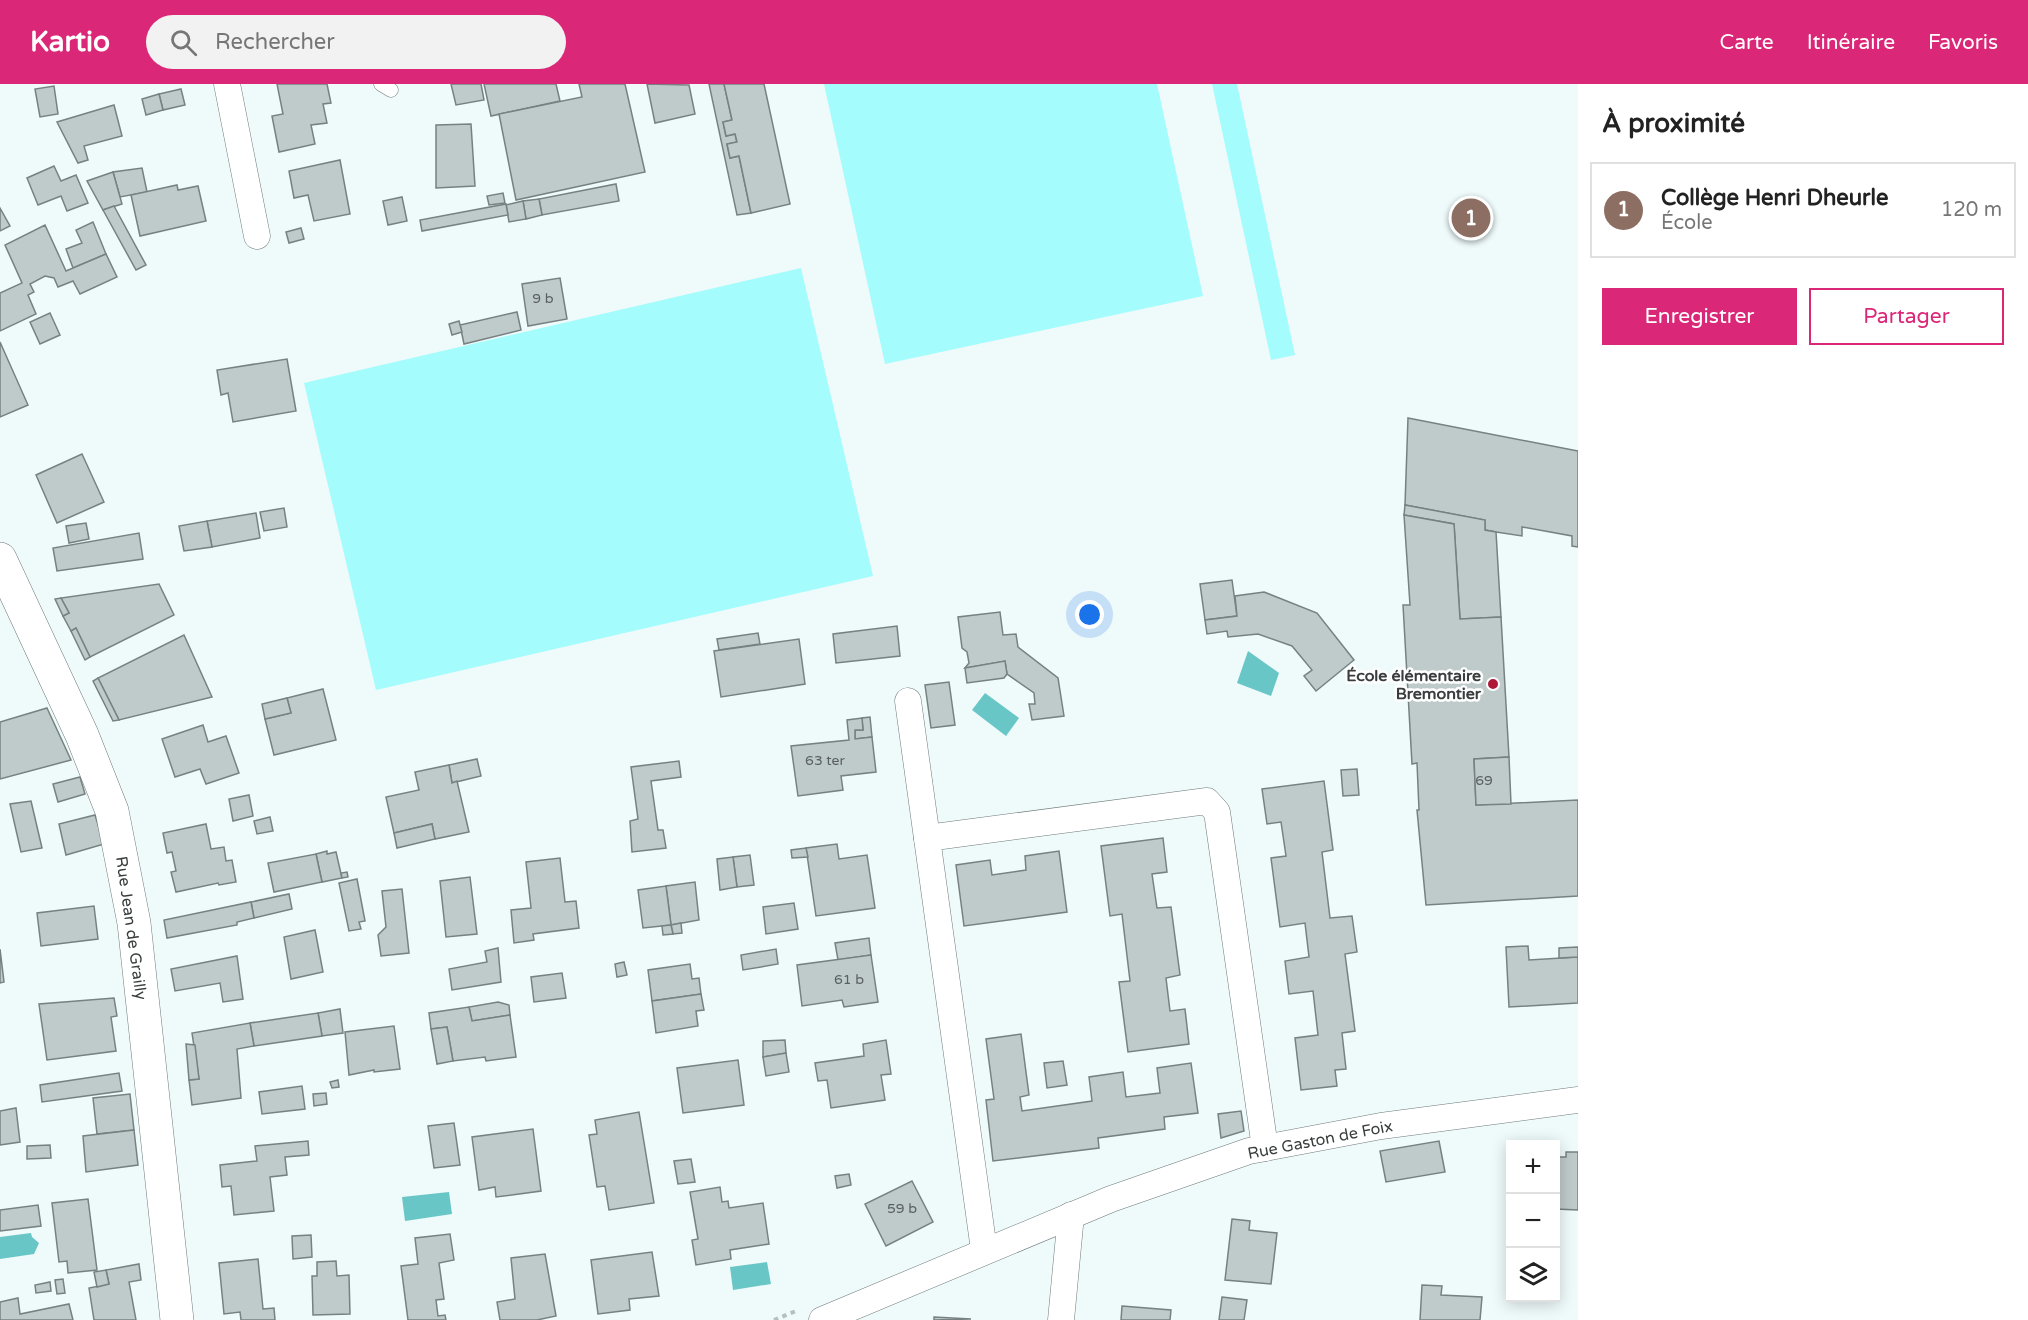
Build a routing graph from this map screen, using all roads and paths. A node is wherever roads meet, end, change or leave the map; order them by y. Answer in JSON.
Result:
{"nodes":[{"id":1,"x":227,"y":84,"type":"edge"},
{"id":2,"x":257,"y":236,"type":"dead end"},
{"id":3,"x":0,"y":559,"type":"edge"},
{"id":4,"x":908,"y":701,"type":"dead end"},
{"id":5,"x":927,"y":838,"type":"junction"},
{"id":6,"x":1578,"y":1100,"type":"edge"},
{"id":7,"x":1265,"y":1148,"type":"junction"},
{"id":8,"x":1071,"y":1215,"type":"junction"},
{"id":9,"x":984,"y":1251,"type":"junction"},
{"id":10,"x":177,"y":1320,"type":"edge"},
{"id":11,"x":822,"y":1320,"type":"edge"},
{"id":12,"x":1061,"y":1320,"type":"edge"}],
"edges":[{"from":1,"to":2,"type":"street"},
{"from":3,"to":10,"type":"street","name":"Rue Jean de Grailly"},
{"from":4,"to":5,"type":"street"},
{"from":5,"to":7,"type":"street"},
{"from":5,"to":9,"type":"street"},
{"from":6,"to":7,"type":"street","name":"Rue Gaston de Foix"},
{"from":7,"to":8,"type":"street","name":"Rue Gaston de Foix"},
{"from":8,"to":9,"type":"street","name":"Rue Gaston de Foix"},
{"from":8,"to":12,"type":"street"},
{"from":9,"to":11,"type":"street","name":"Rue Gaston de Foix"}]}
